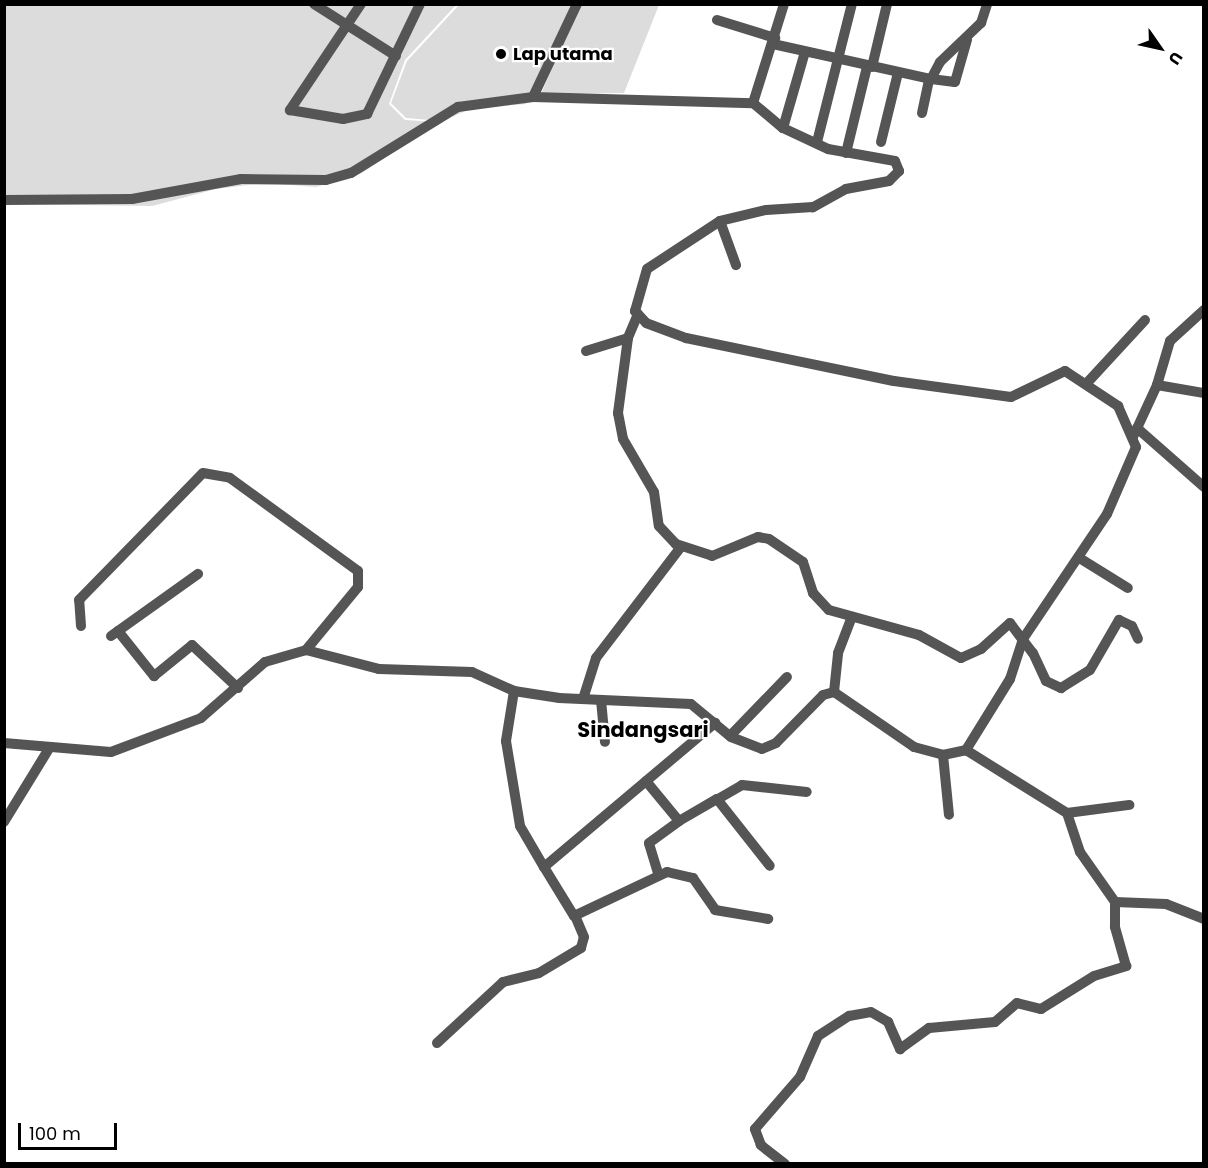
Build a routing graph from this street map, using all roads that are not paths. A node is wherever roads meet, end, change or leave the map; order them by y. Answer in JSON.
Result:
{"nodes":[{"id":1,"x":314,"y":4,"type":"edge"},
{"id":2,"x":361,"y":4,"type":"edge"},
{"id":3,"x":420,"y":4,"type":"edge"},
{"id":4,"x":577,"y":4,"type":"edge"},
{"id":5,"x":784,"y":4,"type":"edge"},
{"id":6,"x":852,"y":4,"type":"edge"},
{"id":7,"x":887,"y":4,"type":"edge"},
{"id":8,"x":987,"y":4,"type":"edge"},
{"id":9,"x":717,"y":20,"type":"dead end"},
{"id":10,"x":347,"y":26,"type":"junction"},
{"id":11,"x":967,"y":39,"type":"junction"},
{"id":12,"x":774,"y":41,"type":"junction"},
{"id":13,"x":805,"y":52,"type":"junction"},
{"id":14,"x":396,"y":56,"type":"junction"},
{"id":15,"x":834,"y":62,"type":"junction"},
{"id":16,"x":870,"y":67,"type":"junction"},
{"id":17,"x":898,"y":73,"type":"junction"},
{"id":18,"x":930,"y":79,"type":"junction"},
{"id":19,"x":533,"y":97,"type":"junction"},
{"id":20,"x":753,"y":104,"type":"junction"},
{"id":21,"x":922,"y":113,"type":"dead end"},
{"id":22,"x":783,"y":128,"type":"junction"},
{"id":23,"x":817,"y":142,"type":"junction"},
{"id":24,"x":881,"y":142,"type":"dead end"},
{"id":25,"x":846,"y":153,"type":"junction"},
{"id":26,"x":4,"y":200,"type":"edge"},
{"id":27,"x":720,"y":220,"type":"junction"},
{"id":28,"x":736,"y":265,"type":"dead end"},
{"id":29,"x":1203,"y":310,"type":"edge"},
{"id":30,"x":638,"y":314,"type":"junction"},
{"id":31,"x":1144,"y":320,"type":"dead end"},
{"id":32,"x":628,"y":338,"type":"junction"},
{"id":33,"x":586,"y":351,"type":"dead end"},
{"id":34,"x":1086,"y":384,"type":"junction"},
{"id":35,"x":1157,"y":385,"type":"junction"},
{"id":36,"x":1203,"y":393,"type":"edge"},
{"id":37,"x":1135,"y":432,"type":"junction"},
{"id":38,"x":1203,"y":487,"type":"edge"},
{"id":39,"x":681,"y":547,"type":"junction"},
{"id":40,"x":1081,"y":559,"type":"junction"},
{"id":41,"x":198,"y":574,"type":"dead end"},
{"id":42,"x":1128,"y":588,"type":"dead end"},
{"id":43,"x":850,"y":619,"type":"junction"},
{"id":44,"x":81,"y":626,"type":"dead end"},
{"id":45,"x":1023,"y":639,"type":"junction"},
{"id":46,"x":1138,"y":639,"type":"dead end"},
{"id":47,"x":306,"y":650,"type":"junction"},
{"id":48,"x":787,"y":677,"type":"dead end"},
{"id":49,"x":238,"y":688,"type":"junction"},
{"id":50,"x":514,"y":691,"type":"junction"},
{"id":51,"x":834,"y":692,"type":"junction"},
{"id":52,"x":583,"y":699,"type":"junction"},
{"id":53,"x":601,"y":700,"type":"junction"},
{"id":54,"x":715,"y":723,"type":"junction"},
{"id":55,"x":730,"y":736,"type":"junction"},
{"id":56,"x":4,"y":742,"type":"edge"},
{"id":57,"x":605,"y":742,"type":"dead end"},
{"id":58,"x":50,"y":747,"type":"junction"},
{"id":59,"x":966,"y":750,"type":"junction"},
{"id":60,"x":943,"y":755,"type":"junction"},
{"id":61,"x":646,"y":781,"type":"junction"},
{"id":62,"x":807,"y":792,"type":"dead end"},
{"id":63,"x":718,"y":799,"type":"junction"},
{"id":64,"x":1129,"y":806,"type":"dead end"},
{"id":65,"x":1067,"y":813,"type":"junction"},
{"id":66,"x":949,"y":815,"type":"dead end"},
{"id":67,"x":679,"y":821,"type":"junction"},
{"id":68,"x":4,"y":822,"type":"edge"},
{"id":69,"x":770,"y":866,"type":"dead end"},
{"id":70,"x":544,"y":867,"type":"junction"},
{"id":71,"x":658,"y":873,"type":"junction"},
{"id":72,"x":1115,"y":902,"type":"junction"},
{"id":73,"x":575,"y":916,"type":"junction"},
{"id":74,"x":768,"y":919,"type":"dead end"},
{"id":75,"x":1203,"y":919,"type":"edge"},
{"id":76,"x":437,"y":1043,"type":"dead end"},
{"id":77,"x":784,"y":1164,"type":"edge"}],
"edges":[{"from":1,"to":10,"type":"street"},
{"from":2,"to":10,"type":"street"},
{"from":3,"to":14,"type":"street"},
{"from":4,"to":19,"type":"street"},
{"from":5,"to":12,"type":"street"},
{"from":6,"to":15,"type":"street"},
{"from":7,"to":16,"type":"street"},
{"from":8,"to":11,"type":"street"},
{"from":9,"to":12,"type":"street"},
{"from":10,"to":14,"type":"street"},
{"from":10,"to":14,"type":"street"},
{"from":11,"to":18,"type":"street"},
{"from":11,"to":18,"type":"street"},
{"from":12,"to":13,"type":"street"},
{"from":12,"to":20,"type":"street"},
{"from":13,"to":15,"type":"street"},
{"from":13,"to":22,"type":"street"},
{"from":15,"to":16,"type":"street"},
{"from":15,"to":23,"type":"street"},
{"from":16,"to":17,"type":"street"},
{"from":16,"to":25,"type":"street"},
{"from":17,"to":18,"type":"street"},
{"from":17,"to":24,"type":"street"},
{"from":18,"to":21,"type":"street"},
{"from":19,"to":20,"type":"street"},
{"from":19,"to":26,"type":"street"},
{"from":20,"to":22,"type":"street"},
{"from":22,"to":23,"type":"street"},
{"from":23,"to":25,"type":"street"},
{"from":25,"to":27,"type":"street"},
{"from":27,"to":28,"type":"street"},
{"from":27,"to":30,"type":"street"},
{"from":29,"to":35,"type":"street"},
{"from":30,"to":32,"type":"street"},
{"from":30,"to":34,"type":"street"},
{"from":31,"to":34,"type":"street"},
{"from":32,"to":33,"type":"street"},
{"from":32,"to":39,"type":"street"},
{"from":34,"to":37,"type":"street"},
{"from":35,"to":36,"type":"street"},
{"from":35,"to":37,"type":"street"},
{"from":37,"to":38,"type":"street"},
{"from":37,"to":40,"type":"street"},
{"from":39,"to":43,"type":"street"},
{"from":39,"to":52,"type":"street"},
{"from":40,"to":42,"type":"street"},
{"from":40,"to":45,"type":"street"},
{"from":41,"to":49,"type":"street"},
{"from":43,"to":45,"type":"street"},
{"from":43,"to":51,"type":"street"},
{"from":44,"to":47,"type":"street"},
{"from":45,"to":46,"type":"street"},
{"from":45,"to":59,"type":"street"},
{"from":47,"to":49,"type":"street"},
{"from":47,"to":50,"type":"street"},
{"from":48,"to":55,"type":"street"},
{"from":49,"to":58,"type":"street"},
{"from":50,"to":52,"type":"street"},
{"from":50,"to":70,"type":"street"},
{"from":51,"to":55,"type":"street"},
{"from":51,"to":60,"type":"street"},
{"from":52,"to":53,"type":"street"},
{"from":53,"to":54,"type":"street"},
{"from":53,"to":57,"type":"street"},
{"from":54,"to":55,"type":"street"},
{"from":54,"to":61,"type":"street"},
{"from":56,"to":58,"type":"street"},
{"from":58,"to":68,"type":"street"},
{"from":59,"to":60,"type":"street"},
{"from":59,"to":65,"type":"street"},
{"from":60,"to":66,"type":"street"},
{"from":61,"to":67,"type":"street"},
{"from":61,"to":70,"type":"street"},
{"from":62,"to":63,"type":"street"},
{"from":63,"to":67,"type":"street"},
{"from":63,"to":69,"type":"street"},
{"from":64,"to":65,"type":"street"},
{"from":65,"to":72,"type":"street"},
{"from":67,"to":71,"type":"street"},
{"from":70,"to":73,"type":"street"},
{"from":71,"to":73,"type":"street"},
{"from":71,"to":74,"type":"street"},
{"from":72,"to":75,"type":"street"},
{"from":72,"to":77,"type":"street"},
{"from":73,"to":76,"type":"street"}]}
